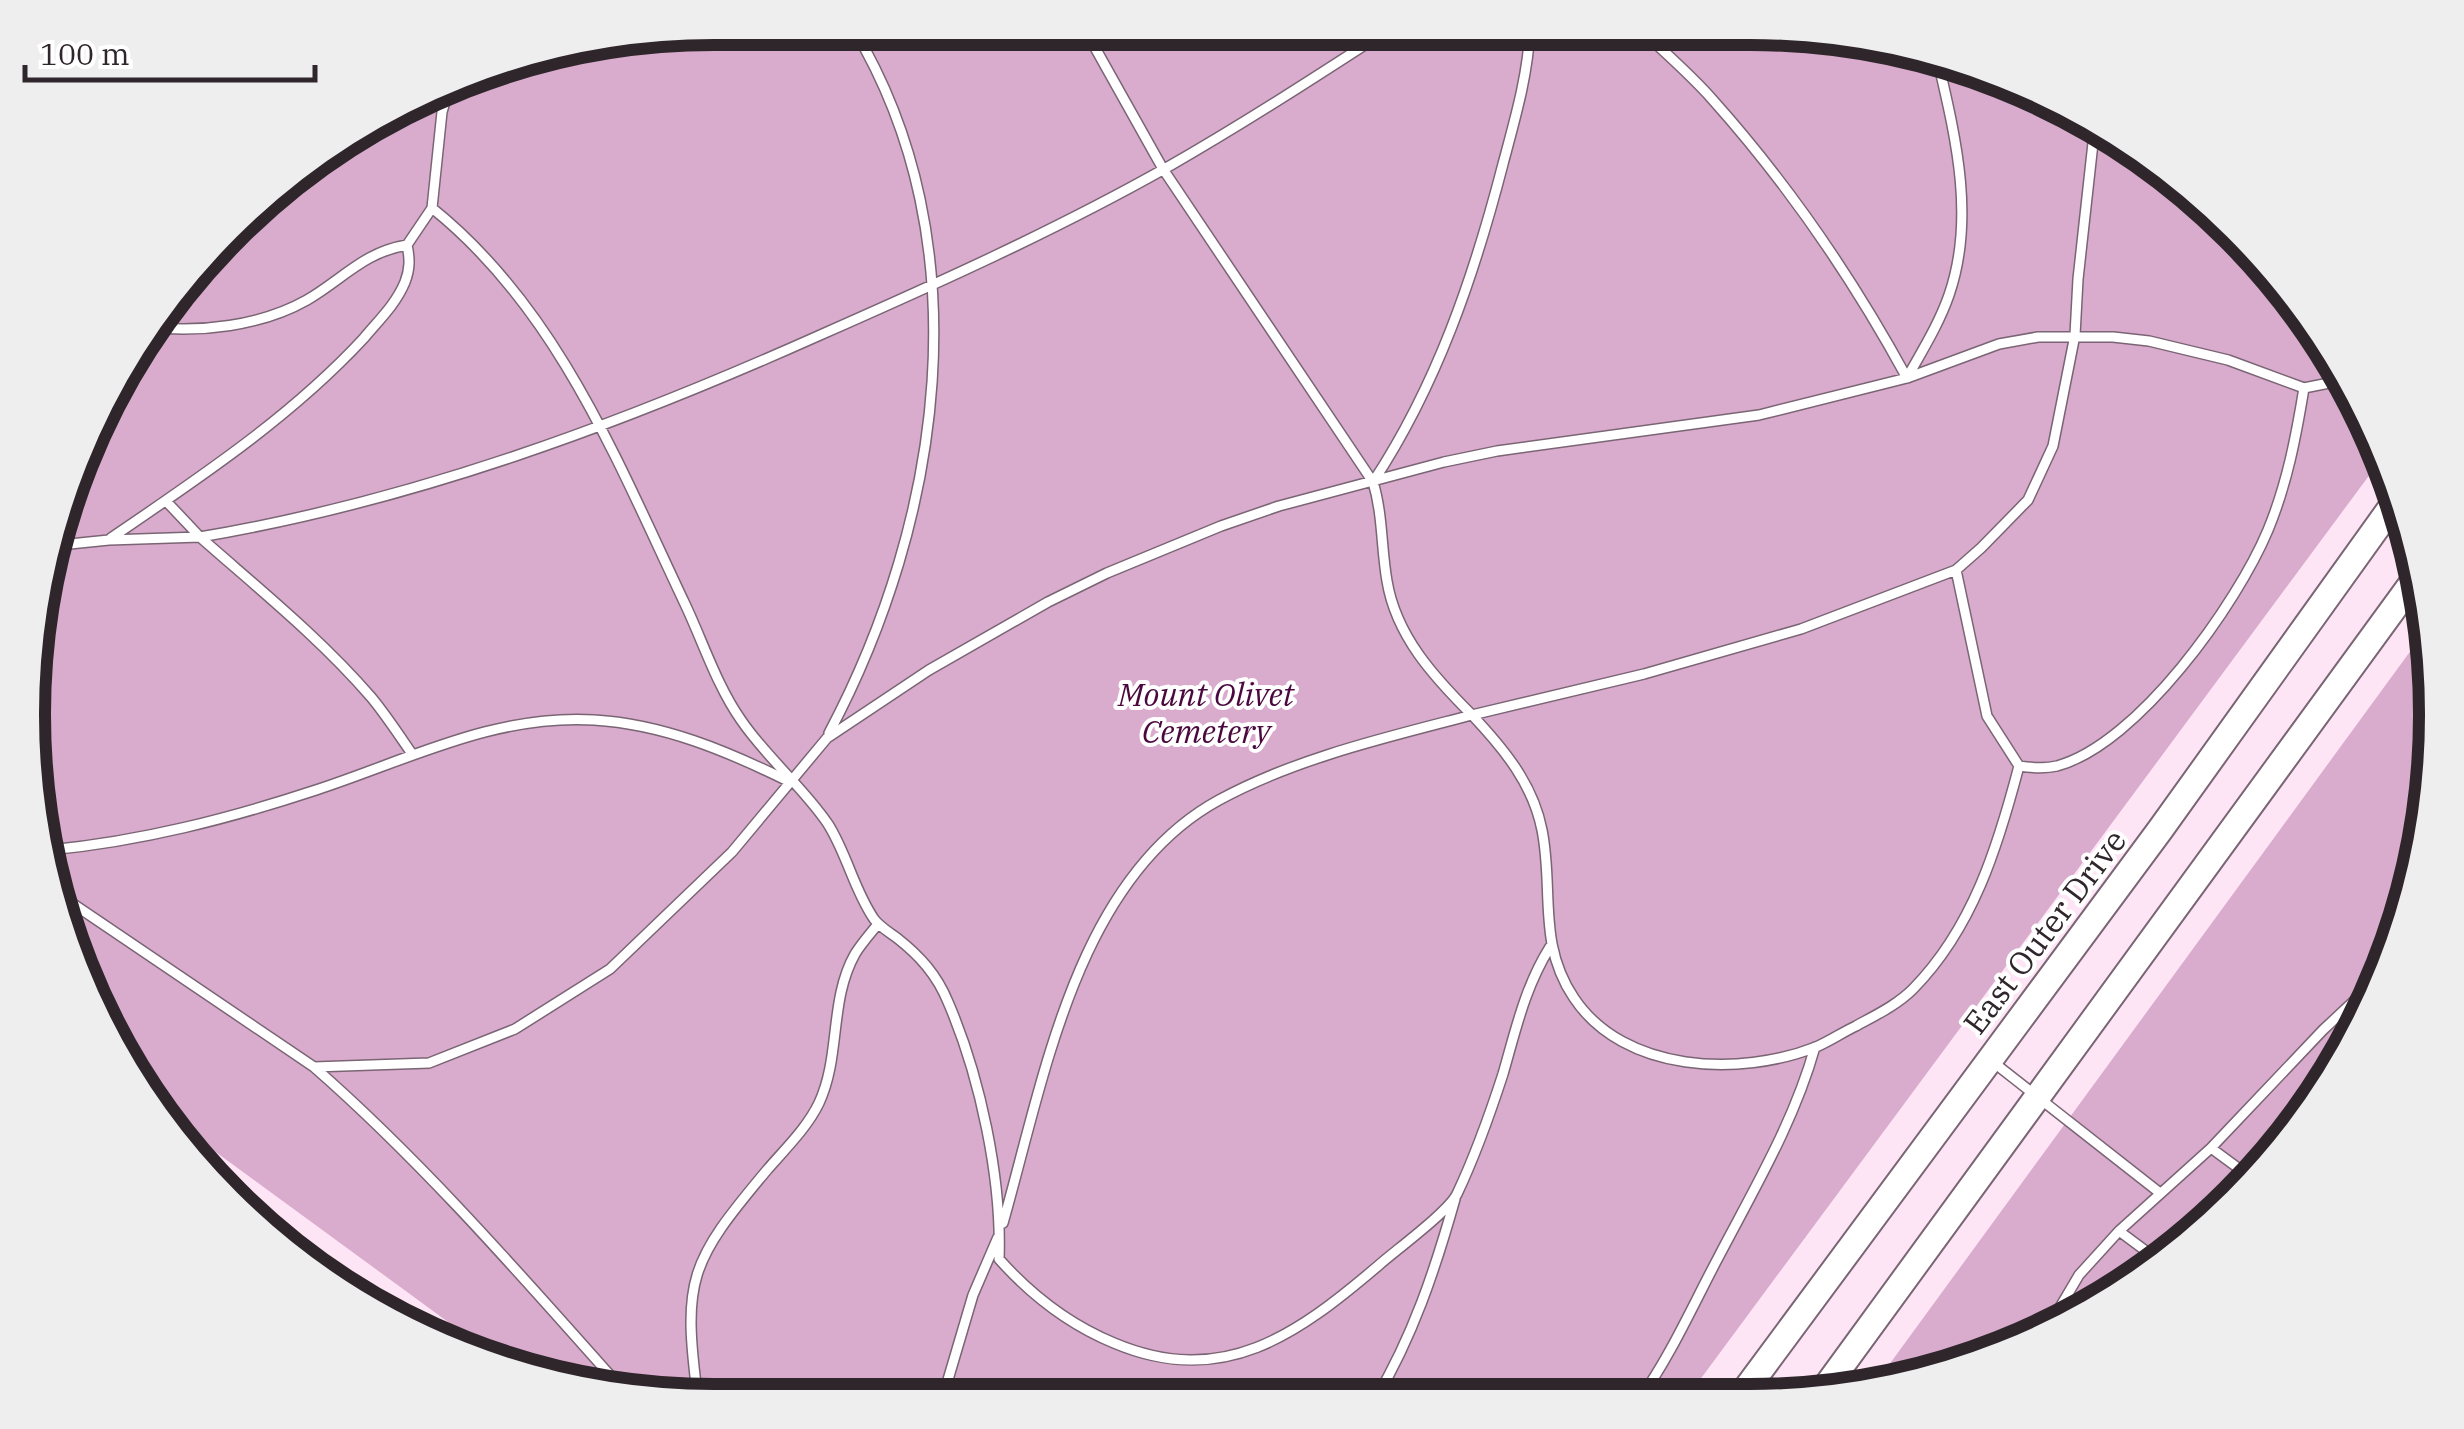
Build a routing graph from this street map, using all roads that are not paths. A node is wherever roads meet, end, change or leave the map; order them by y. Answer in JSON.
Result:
{"nodes":[{"id":1,"x":861,"y":45,"type":"edge"},
{"id":2,"x":1094,"y":45,"type":"edge"},
{"id":3,"x":1366,"y":45,"type":"edge"},
{"id":4,"x":1528,"y":45,"type":"edge"},
{"id":5,"x":1657,"y":45,"type":"edge"},
{"id":6,"x":1940,"y":73,"type":"edge"},
{"id":7,"x":445,"y":102,"type":"edge"},
{"id":8,"x":2093,"y":141,"type":"edge"},
{"id":9,"x":1164,"y":169,"type":"junction"},
{"id":10,"x":432,"y":208,"type":"junction"},
{"id":11,"x":407,"y":245,"type":"junction"},
{"id":12,"x":934,"y":285,"type":"junction"},
{"id":13,"x":169,"y":327,"type":"edge"},
{"id":14,"x":2075,"y":335,"type":"junction"},
{"id":15,"x":1907,"y":378,"type":"junction"},
{"id":16,"x":2329,"y":380,"type":"edge"},
{"id":17,"x":2304,"y":388,"type":"junction"},
{"id":18,"x":600,"y":425,"type":"junction"},
{"id":19,"x":1372,"y":482,"type":"junction"},
{"id":20,"x":166,"y":501,"type":"junction"},
{"id":21,"x":2387,"y":513,"type":"edge"},
{"id":22,"x":200,"y":538,"type":"junction"},
{"id":23,"x":109,"y":540,"type":"junction"},
{"id":24,"x":67,"y":544,"type":"edge"},
{"id":25,"x":1956,"y":570,"type":"junction"},
{"id":26,"x":2407,"y":589,"type":"edge"},
{"id":27,"x":1472,"y":715,"type":"junction"},
{"id":28,"x":827,"y":738,"type":"junction"},
{"id":29,"x":412,"y":754,"type":"junction"},
{"id":30,"x":2019,"y":766,"type":"junction"},
{"id":31,"x":791,"y":782,"type":"junction"},
{"id":32,"x":59,"y":849,"type":"edge"},
{"id":33,"x":73,"y":904,"type":"edge"},
{"id":34,"x":878,"y":924,"type":"junction"},
{"id":35,"x":1550,"y":946,"type":"junction"},
{"id":36,"x":2354,"y":1001,"type":"edge"},
{"id":37,"x":1815,"y":1047,"type":"junction"},
{"id":38,"x":1990,"y":1060,"type":"junction"},
{"id":39,"x":314,"y":1067,"type":"junction"},
{"id":40,"x":2038,"y":1096,"type":"junction"},
{"id":41,"x":2212,"y":1148,"type":"junction"},
{"id":42,"x":2240,"y":1170,"type":"edge"},
{"id":43,"x":2160,"y":1193,"type":"junction"},
{"id":44,"x":1455,"y":1199,"type":"junction"},
{"id":45,"x":2119,"y":1231,"type":"junction"},
{"id":46,"x":1000,"y":1232,"type":"junction"},
{"id":47,"x":2148,"y":1252,"type":"edge"},
{"id":48,"x":2060,"y":1307,"type":"edge"},
{"id":49,"x":609,"y":1375,"type":"edge"},
{"id":50,"x":1832,"y":1379,"type":"edge"},
{"id":51,"x":696,"y":1384,"type":"edge"},
{"id":52,"x":947,"y":1384,"type":"edge"},
{"id":53,"x":1384,"y":1384,"type":"edge"},
{"id":54,"x":1648,"y":1384,"type":"edge"},
{"id":55,"x":1750,"y":1384,"type":"edge"}],
"edges":[{"from":1,"to":12,"type":"lane"},
{"from":2,"to":9,"type":"lane"},
{"from":3,"to":9,"type":"lane"},
{"from":4,"to":19,"type":"lane"},
{"from":5,"to":15,"type":"lane"},
{"from":6,"to":15,"type":"lane"},
{"from":7,"to":10,"type":"lane"},
{"from":8,"to":14,"type":"lane"},
{"from":9,"to":12,"type":"lane"},
{"from":9,"to":19,"type":"lane"},
{"from":10,"to":11,"type":"lane"},
{"from":10,"to":18,"type":"lane"},
{"from":11,"to":13,"type":"lane"},
{"from":11,"to":20,"type":"lane"},
{"from":12,"to":18,"type":"lane"},
{"from":12,"to":28,"type":"lane"},
{"from":14,"to":15,"type":"lane"},
{"from":14,"to":17,"type":"lane"},
{"from":14,"to":25,"type":"lane"},
{"from":15,"to":19,"type":"lane"},
{"from":16,"to":17,"type":"lane"},
{"from":17,"to":30,"type":"lane"},
{"from":18,"to":22,"type":"lane"},
{"from":18,"to":31,"type":"lane"},
{"from":19,"to":27,"type":"lane"},
{"from":19,"to":28,"type":"lane"},
{"from":20,"to":22,"type":"lane"},
{"from":20,"to":23,"type":"lane"},
{"from":21,"to":38,"type":"main road","name":"East Outer Drive"},
{"from":22,"to":23,"type":"lane"},
{"from":22,"to":29,"type":"lane"},
{"from":23,"to":24,"type":"lane"},
{"from":25,"to":27,"type":"lane"},
{"from":25,"to":30,"type":"lane"},
{"from":26,"to":40,"type":"main road"},
{"from":27,"to":35,"type":"lane"},
{"from":27,"to":46,"type":"lane"},
{"from":28,"to":31,"type":"lane"},
{"from":29,"to":31,"type":"lane"},
{"from":29,"to":32,"type":"lane"},
{"from":30,"to":37,"type":"lane"},
{"from":31,"to":34,"type":"lane"},
{"from":31,"to":39,"type":"lane"},
{"from":33,"to":39,"type":"lane"},
{"from":34,"to":46,"type":"lane"},
{"from":34,"to":51,"type":"lane"},
{"from":35,"to":37,"type":"lane"},
{"from":35,"to":44,"type":"lane"},
{"from":36,"to":41,"type":"lane"},
{"from":37,"to":54,"type":"lane"},
{"from":38,"to":40,"type":"lane"},
{"from":38,"to":55,"type":"main road","name":"East Outer Drive"},
{"from":39,"to":49,"type":"lane"},
{"from":40,"to":43,"type":"lane"},
{"from":40,"to":50,"type":"main road"},
{"from":41,"to":42,"type":"lane"},
{"from":41,"to":43,"type":"lane"},
{"from":43,"to":45,"type":"lane"},
{"from":44,"to":46,"type":"lane"},
{"from":44,"to":53,"type":"lane"},
{"from":45,"to":47,"type":"lane"},
{"from":45,"to":48,"type":"lane"},
{"from":46,"to":52,"type":"lane"}]}
